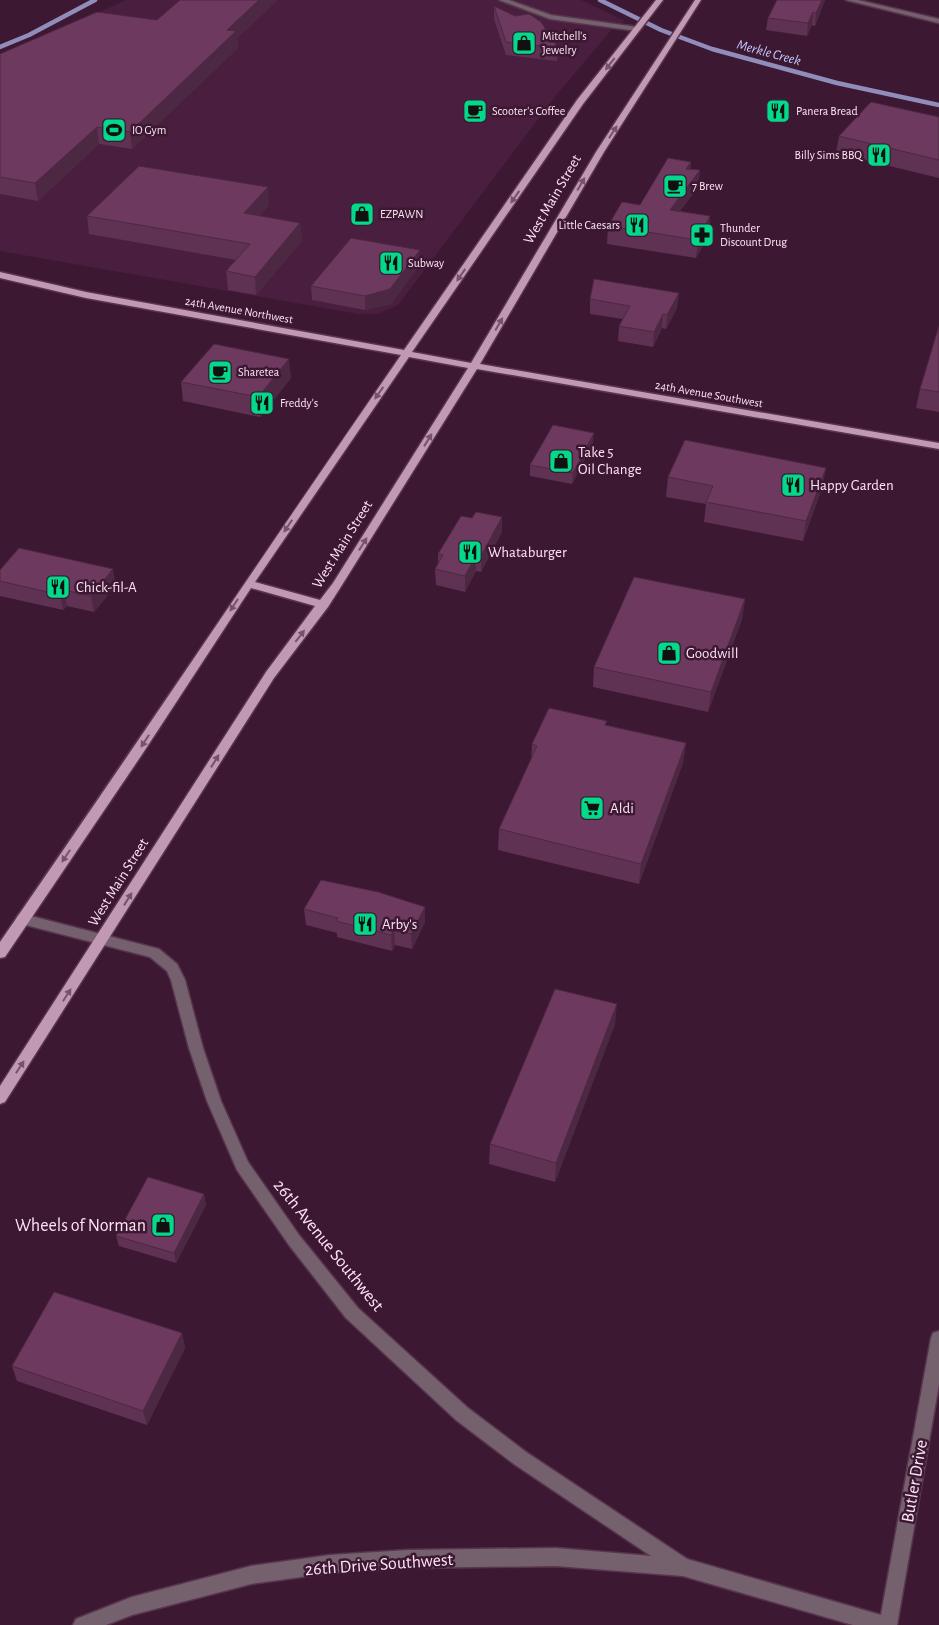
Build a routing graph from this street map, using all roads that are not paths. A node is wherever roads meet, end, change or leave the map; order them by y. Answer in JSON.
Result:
{"nodes":[{"id":1,"x":502,"y":0,"type":"edge"},
{"id":2,"x":660,"y":0,"type":"edge"},
{"id":3,"x":698,"y":0,"type":"edge"},
{"id":4,"x":849,"y":0,"type":"edge"},
{"id":5,"x":939,"y":21,"type":"edge"},
{"id":6,"x":638,"y":28,"type":"junction"},
{"id":7,"x":0,"y":275,"type":"edge"},
{"id":8,"x":407,"y":353,"type":"junction"},
{"id":9,"x":474,"y":366,"type":"junction"},
{"id":10,"x":939,"y":446,"type":"edge"},
{"id":11,"x":248,"y":584,"type":"junction"},
{"id":12,"x":324,"y":605,"type":"junction"},
{"id":13,"x":23,"y":919,"type":"junction"},
{"id":14,"x":102,"y":940,"type":"junction"},
{"id":15,"x":0,"y":953,"type":"edge"},
{"id":16,"x":0,"y":1098,"type":"edge"},
{"id":17,"x":939,"y":1338,"type":"edge"},
{"id":18,"x":683,"y":1567,"type":"junction"},
{"id":19,"x":82,"y":1625,"type":"edge"},
{"id":20,"x":884,"y":1625,"type":"edge"},
{"id":21,"x":888,"y":1625,"type":"edge"}],
"edges":[{"from":1,"to":6,"type":"street"},
{"from":2,"to":6,"type":"main road","name":"West Main Street"},
{"from":9,"to":3,"type":"main road","name":"West Main Street","one_way":true},
{"from":4,"to":5,"type":"street"},
{"from":6,"to":8,"type":"main road","name":"West Main Street","one_way":true},
{"from":7,"to":8,"type":"main road","name":"24th Avenue Northwest"},
{"from":8,"to":9,"type":"main road","name":"24th Avenue Northwest"},
{"from":8,"to":11,"type":"main road","name":"West Main Street","one_way":true},
{"from":9,"to":10,"type":"main road","name":"24th Avenue Southwest"},
{"from":12,"to":9,"type":"main road","name":"West Main Street","one_way":true},
{"from":11,"to":12,"type":"main road"},
{"from":11,"to":13,"type":"main road","name":"West Main Street","one_way":true},
{"from":14,"to":12,"type":"main road","name":"West Main Street","one_way":true},
{"from":13,"to":14,"type":"street","name":"26th Avenue Southwest"},
{"from":13,"to":15,"type":"main road","name":"West Main Street"},
{"from":16,"to":14,"type":"main road","name":"West Main Street","one_way":true},
{"from":14,"to":18,"type":"street","name":"26th Avenue Southwest"},
{"from":17,"to":21,"type":"street","name":"Butler Drive"},
{"from":18,"to":19,"type":"street","name":"26th Drive Southwest"},
{"from":18,"to":20,"type":"street"}]}
